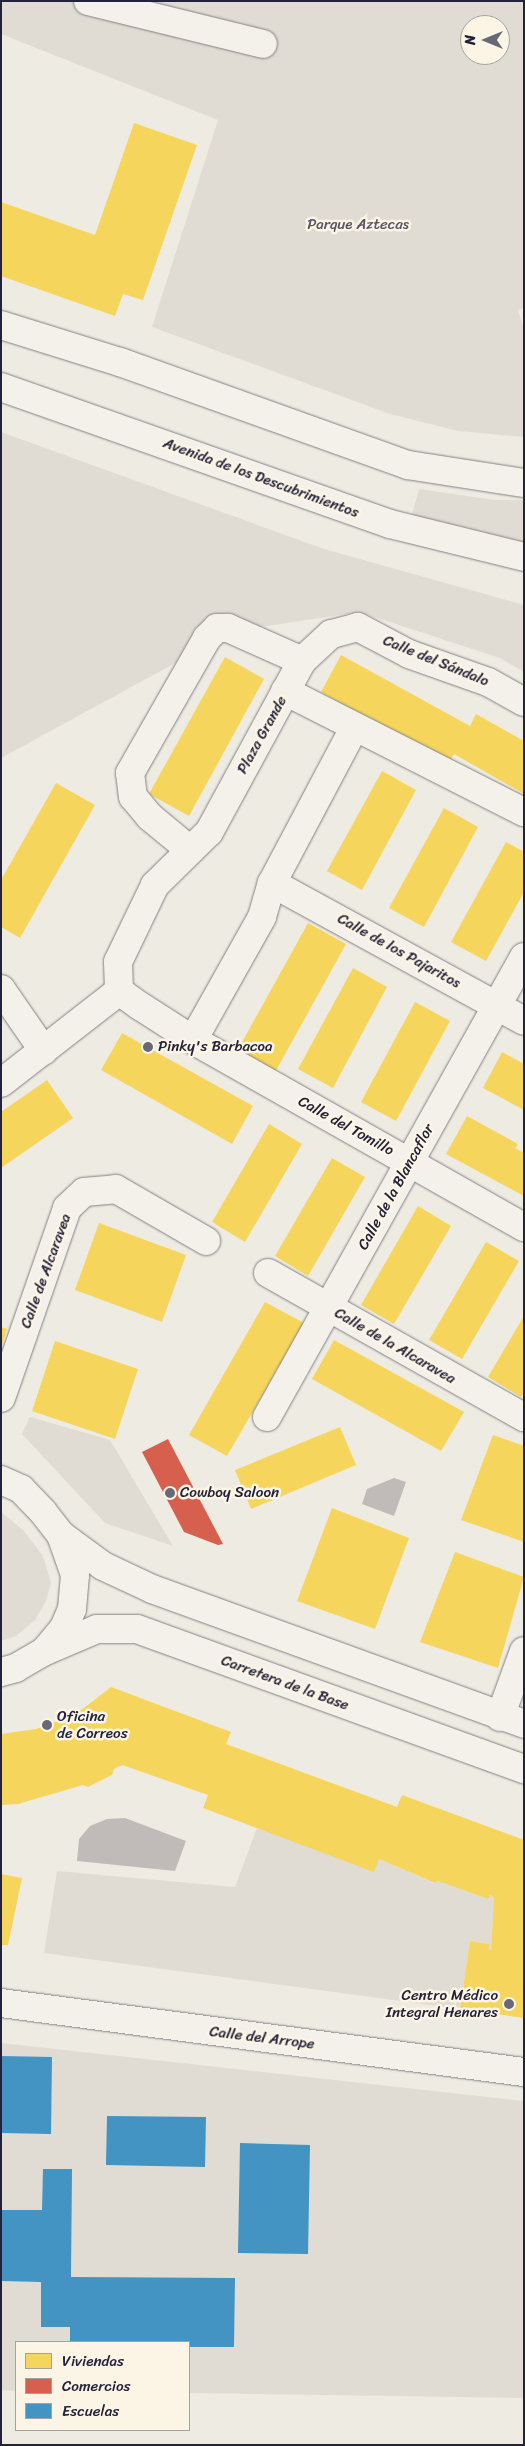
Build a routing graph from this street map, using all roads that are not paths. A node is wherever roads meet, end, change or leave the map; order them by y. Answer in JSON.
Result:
{"nodes":[{"id":1,"x":88,"y":1,"type":"edge"},
{"id":2,"x":263,"y":44,"type":"dead end"},
{"id":3,"x":1,"y":325,"type":"edge"},
{"id":4,"x":1,"y":386,"type":"edge"},
{"id":5,"x":524,"y":483,"type":"edge"},
{"id":6,"x":524,"y":557,"type":"edge"},
{"id":7,"x":302,"y":661,"type":"junction"},
{"id":8,"x":285,"y":690,"type":"junction"},
{"id":9,"x":524,"y":702,"type":"edge"},
{"id":10,"x":354,"y":728,"type":"junction"},
{"id":11,"x":524,"y":812,"type":"edge"},
{"id":12,"x":190,"y":850,"type":"junction"},
{"id":13,"x":272,"y":883,"type":"junction"},
{"id":14,"x":524,"y":957,"type":"edge"},
{"id":15,"x":1,"y":989,"type":"edge"},
{"id":16,"x":119,"y":991,"type":"junction"},
{"id":17,"x":497,"y":1006,"type":"junction"},
{"id":18,"x":524,"y":1021,"type":"edge"},
{"id":19,"x":193,"y":1040,"type":"junction"},
{"id":20,"x":44,"y":1051,"type":"junction"},
{"id":21,"x":1,"y":1083,"type":"edge"},
{"id":22,"x":410,"y":1162,"type":"junction"},
{"id":23,"x":524,"y":1227,"type":"edge"},
{"id":24,"x":206,"y":1241,"type":"dead end"},
{"id":25,"x":268,"y":1273,"type":"dead end"},
{"id":26,"x":329,"y":1307,"type":"junction"},
{"id":27,"x":1,"y":1398,"type":"edge"},
{"id":28,"x":267,"y":1417,"type":"dead end"},
{"id":29,"x":524,"y":1417,"type":"edge"},
{"id":30,"x":1,"y":1480,"type":"edge"},
{"id":31,"x":61,"y":1535,"type":"junction"},
{"id":32,"x":524,"y":1651,"type":"edge"},
{"id":33,"x":46,"y":1652,"type":"junction"},
{"id":34,"x":1,"y":1672,"type":"edge"},
{"id":35,"x":512,"y":1720,"type":"edge"},
{"id":36,"x":524,"y":1770,"type":"edge"},
{"id":37,"x":1,"y":2002,"type":"edge"},
{"id":38,"x":524,"y":2072,"type":"edge"}],
"edges":[{"from":1,"to":2,"type":"street"},
{"from":3,"to":5,"type":"street"},
{"from":4,"to":6,"type":"street","name":"Avenida de los Descubrimientos"},
{"from":7,"to":8,"type":"street","name":"Calle del Sándalo"},
{"from":7,"to":9,"type":"street","name":"Calle del Sándalo"},
{"from":7,"to":12,"type":"street"},
{"from":8,"to":10,"type":"street","name":"Plaza Grande"},
{"from":8,"to":12,"type":"street","name":"Plaza Grande"},
{"from":10,"to":11,"type":"street","name":"Plaza Grande"},
{"from":10,"to":13,"type":"street"},
{"from":12,"to":16,"type":"street","name":"Plaza Grande"},
{"from":13,"to":17,"type":"street","name":"Calle de los Pajaritos"},
{"from":13,"to":19,"type":"street"},
{"from":14,"to":17,"type":"street","name":"Calle de la Blancaflor"},
{"from":15,"to":20,"type":"street"},
{"from":16,"to":19,"type":"street"},
{"from":16,"to":20,"type":"street"},
{"from":17,"to":18,"type":"street","name":"Calle de los Pajaritos"},
{"from":17,"to":22,"type":"street","name":"Calle de la Blancaflor"},
{"from":19,"to":22,"type":"street","name":"Calle del Tomillo"},
{"from":20,"to":21,"type":"street"},
{"from":22,"to":23,"type":"street","name":"Calle del Tomillo"},
{"from":22,"to":26,"type":"street","name":"Calle de la Blancaflor"},
{"from":24,"to":27,"type":"street","name":"Calle de Alcaravea"},
{"from":25,"to":26,"type":"street","name":"Calle de la Alcaravea"},
{"from":26,"to":28,"type":"street","name":"Calle de la Blancaflor"},
{"from":26,"to":29,"type":"street","name":"Calle de la Alcaravea"},
{"from":30,"to":31,"type":"street"},
{"from":31,"to":33,"type":"street"},
{"from":31,"to":35,"type":"street"},
{"from":32,"to":35,"type":"street"},
{"from":33,"to":34,"type":"street","name":"Carretera de la Base"},
{"from":33,"to":36,"type":"street","name":"Carretera de la Base"},
{"from":37,"to":38,"type":"street","name":"Calle del Arrope"}]}
